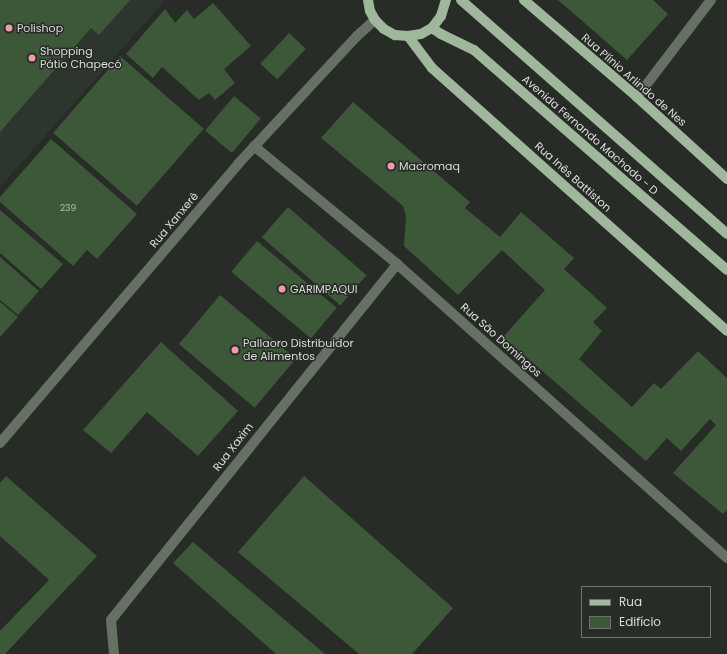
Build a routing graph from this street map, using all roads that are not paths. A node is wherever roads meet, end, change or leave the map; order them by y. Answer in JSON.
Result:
{"nodes":[{"id":1,"x":367,"y":0,"type":"edge"},
{"id":2,"x":446,"y":0,"type":"edge"},
{"id":3,"x":461,"y":0,"type":"edge"},
{"id":4,"x":524,"y":0,"type":"edge"},
{"id":5,"x":711,"y":0,"type":"edge"},
{"id":6,"x":375,"y":20,"type":"junction"},
{"id":7,"x":432,"y":28,"type":"junction"},
{"id":8,"x":408,"y":36,"type":"junction"},
{"id":9,"x":637,"y":97,"type":"junction"},
{"id":10,"x":254,"y":146,"type":"junction"},
{"id":11,"x":727,"y":179,"type":"edge"},
{"id":12,"x":727,"y":234,"type":"edge"},
{"id":13,"x":397,"y":264,"type":"junction"},
{"id":14,"x":727,"y":270,"type":"edge"},
{"id":15,"x":727,"y":331,"type":"edge"},
{"id":16,"x":0,"y":443,"type":"edge"},
{"id":17,"x":727,"y":558,"type":"edge"},
{"id":18,"x":114,"y":654,"type":"edge"}],
"edges":[{"from":1,"to":6,"type":"main road"},
{"from":2,"to":7,"type":"main road"},
{"from":3,"to":12,"type":"main road","name":"Avenida Fernando Machado - D"},
{"from":4,"to":9,"type":"main road","name":"Rua Plínio Arlindo de Nes"},
{"from":5,"to":9,"type":"street"},
{"from":6,"to":8,"type":"main road"},
{"from":6,"to":10,"type":"street","name":"Rua Xanxerê"},
{"from":7,"to":8,"type":"main road"},
{"from":7,"to":14,"type":"main road","name":"Avenida Fernando Machado - D"},
{"from":8,"to":15,"type":"main road","name":"Rua Inês Battiston"},
{"from":9,"to":11,"type":"main road","name":"Rua Plínio Arlindo de Nes"},
{"from":10,"to":13,"type":"street","name":"Rua São Domingos"},
{"from":10,"to":16,"type":"street","name":"Rua Xanxerê"},
{"from":13,"to":17,"type":"street","name":"Rua São Domingos"},
{"from":13,"to":18,"type":"street","name":"Rua Xaxim"}]}
